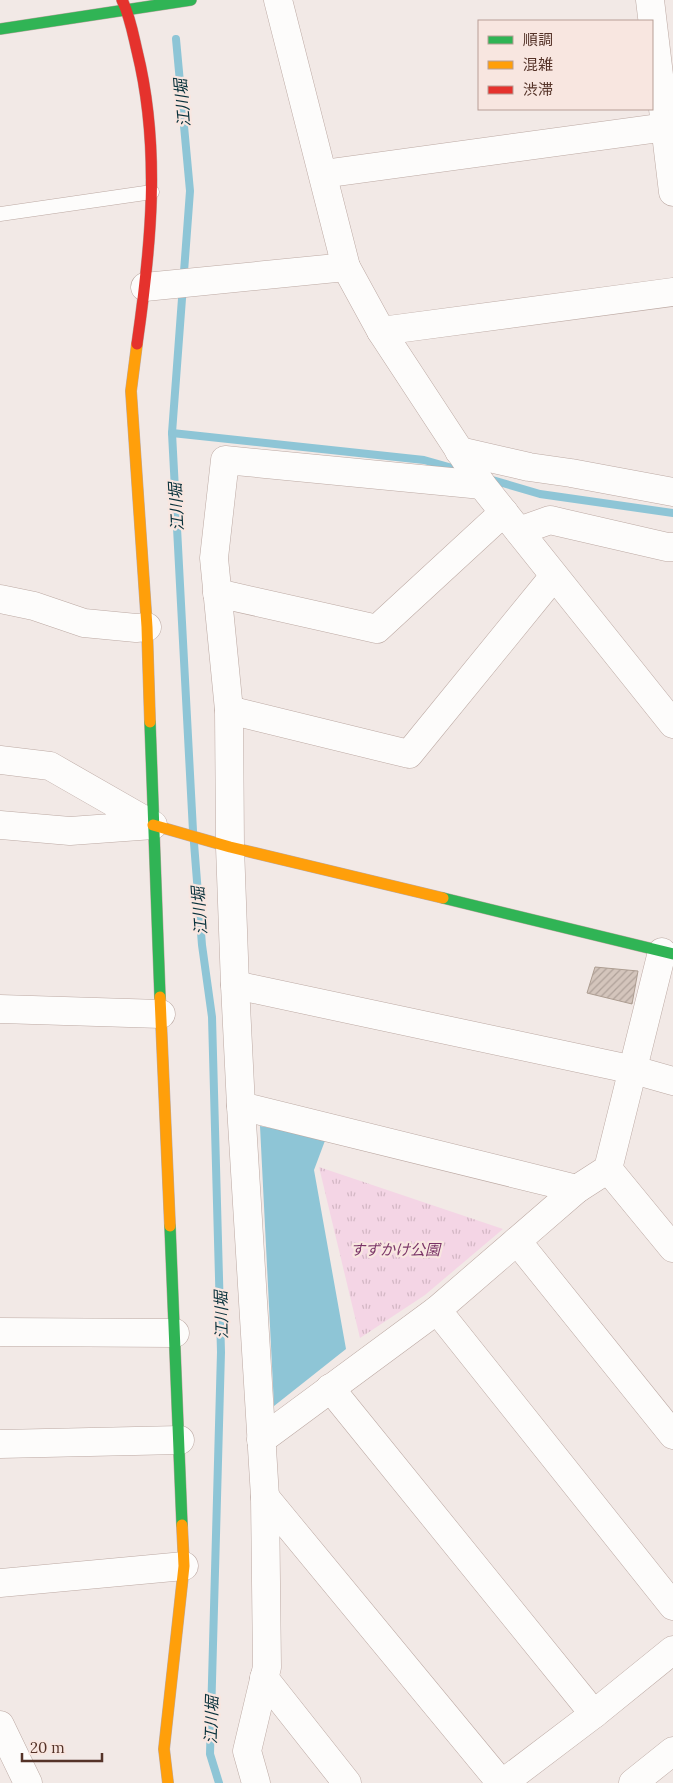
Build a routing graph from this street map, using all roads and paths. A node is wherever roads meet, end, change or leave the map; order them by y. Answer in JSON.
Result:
{"nodes":[{"id":1,"x":191,"y":0,"type":"edge"},
{"id":2,"x":278,"y":0,"type":"edge"},
{"id":3,"x":650,"y":0,"type":"edge"},
{"id":4,"x":125,"y":5,"type":"edge"},
{"id":5,"x":0,"y":29,"type":"edge"},
{"id":6,"x":669,"y":126,"type":"edge"},
{"id":7,"x":324,"y":174,"type":"junction"},
{"id":8,"x":152,"y":192,"type":"junction"},
{"id":9,"x":673,"y":192,"type":"edge"},
{"id":10,"x":0,"y":214,"type":"edge"},
{"id":11,"x":346,"y":267,"type":"junction"},
{"id":12,"x":145,"y":287,"type":"junction"},
{"id":13,"x":673,"y":292,"type":"edge"},
{"id":14,"x":381,"y":331,"type":"junction"},
{"id":15,"x":459,"y":451,"type":"junction"},
{"id":16,"x":482,"y":485,"type":"junction"},
{"id":17,"x":673,"y":492,"type":"edge"},
{"id":18,"x":511,"y":522,"type":"junction"},
{"id":19,"x":673,"y":547,"type":"edge"},
{"id":20,"x":554,"y":576,"type":"junction"},
{"id":21,"x":217,"y":593,"type":"junction"},
{"id":22,"x":0,"y":599,"type":"edge"},
{"id":23,"x":147,"y":627,"type":"junction"},
{"id":24,"x":229,"y":710,"type":"junction"},
{"id":25,"x":673,"y":724,"type":"edge"},
{"id":26,"x":0,"y":760,"type":"edge"},
{"id":27,"x":0,"y":825,"type":"edge"},
{"id":28,"x":153,"y":825,"type":"junction"},
{"id":29,"x":230,"y":847,"type":"junction"},
{"id":30,"x":667,"y":953,"type":"edge"},
{"id":31,"x":235,"y":985,"type":"junction"},
{"id":32,"x":0,"y":1009,"type":"edge"},
{"id":33,"x":161,"y":1014,"type":"junction"},
{"id":34,"x":634,"y":1070,"type":"junction"},
{"id":35,"x":673,"y":1081,"type":"edge"},
{"id":36,"x":241,"y":1106,"type":"junction"},
{"id":37,"x":608,"y":1169,"type":"junction"},
{"id":38,"x":578,"y":1189,"type":"junction"},
{"id":39,"x":517,"y":1242,"type":"junction"},
{"id":40,"x":673,"y":1248,"type":"edge"},
{"id":41,"x":437,"y":1310,"type":"junction"},
{"id":42,"x":0,"y":1332,"type":"edge"},
{"id":43,"x":175,"y":1333,"type":"junction"},
{"id":44,"x":330,"y":1388,"type":"junction"},
{"id":45,"x":673,"y":1435,"type":"edge"},
{"id":46,"x":180,"y":1440,"type":"junction"},
{"id":47,"x":262,"y":1440,"type":"junction"},
{"id":48,"x":0,"y":1444,"type":"edge"},
{"id":49,"x":265,"y":1497,"type":"junction"},
{"id":50,"x":184,"y":1566,"type":"junction"},
{"id":51,"x":0,"y":1583,"type":"edge"},
{"id":52,"x":673,"y":1606,"type":"edge"},
{"id":53,"x":673,"y":1650,"type":"edge"},
{"id":54,"x":264,"y":1678,"type":"junction"},
{"id":55,"x":594,"y":1714,"type":"junction"},
{"id":56,"x":0,"y":1725,"type":"edge"},
{"id":57,"x":673,"y":1751,"type":"edge"},
{"id":58,"x":28,"y":1783,"type":"edge"},
{"id":59,"x":168,"y":1783,"type":"edge"},
{"id":60,"x":256,"y":1783,"type":"edge"},
{"id":61,"x":347,"y":1783,"type":"edge"},
{"id":62,"x":502,"y":1783,"type":"edge"},
{"id":63,"x":632,"y":1783,"type":"edge"}],
"edges":[{"from":1,"to":4,"type":"street"},
{"from":2,"to":7,"type":"street"},
{"from":3,"to":6,"type":"street"},
{"from":4,"to":5,"type":"street"},
{"from":4,"to":8,"type":"street"},
{"from":6,"to":7,"type":"street"},
{"from":6,"to":9,"type":"street"},
{"from":7,"to":11,"type":"street"},
{"from":8,"to":10,"type":"lane"},
{"from":8,"to":12,"type":"street"},
{"from":11,"to":12,"type":"street"},
{"from":11,"to":14,"type":"street"},
{"from":12,"to":23,"type":"street"},
{"from":13,"to":14,"type":"street"},
{"from":14,"to":15,"type":"street"},
{"from":15,"to":16,"type":"street"},
{"from":15,"to":17,"type":"street"},
{"from":16,"to":18,"type":"street"},
{"from":16,"to":21,"type":"street"},
{"from":18,"to":19,"type":"street"},
{"from":18,"to":20,"type":"street"},
{"from":18,"to":21,"type":"street"},
{"from":20,"to":24,"type":"street"},
{"from":20,"to":25,"type":"street"},
{"from":21,"to":24,"type":"street"},
{"from":22,"to":23,"type":"street"},
{"from":23,"to":28,"type":"street"},
{"from":24,"to":29,"type":"street"},
{"from":26,"to":28,"type":"street"},
{"from":27,"to":28,"type":"street"},
{"from":28,"to":29,"type":"street"},
{"from":28,"to":33,"type":"street"},
{"from":29,"to":30,"type":"street"},
{"from":29,"to":31,"type":"street"},
{"from":30,"to":34,"type":"street"},
{"from":31,"to":34,"type":"street"},
{"from":31,"to":36,"type":"street"},
{"from":32,"to":33,"type":"street"},
{"from":33,"to":43,"type":"street"},
{"from":34,"to":35,"type":"street"},
{"from":34,"to":37,"type":"street"},
{"from":36,"to":38,"type":"street"},
{"from":36,"to":47,"type":"street"},
{"from":37,"to":38,"type":"street"},
{"from":37,"to":40,"type":"street"},
{"from":38,"to":39,"type":"street"},
{"from":39,"to":41,"type":"street"},
{"from":39,"to":45,"type":"street"},
{"from":41,"to":44,"type":"street"},
{"from":41,"to":52,"type":"street"},
{"from":42,"to":43,"type":"street"},
{"from":43,"to":46,"type":"street"},
{"from":44,"to":47,"type":"street"},
{"from":44,"to":55,"type":"street"},
{"from":46,"to":48,"type":"street"},
{"from":46,"to":50,"type":"street"},
{"from":47,"to":49,"type":"street"},
{"from":49,"to":54,"type":"street"},
{"from":49,"to":62,"type":"street"},
{"from":50,"to":51,"type":"street"},
{"from":50,"to":59,"type":"street"},
{"from":53,"to":55,"type":"street"},
{"from":54,"to":60,"type":"street"},
{"from":54,"to":61,"type":"street"},
{"from":55,"to":62,"type":"street"},
{"from":56,"to":58,"type":"street"},
{"from":57,"to":63,"type":"street"}]}
